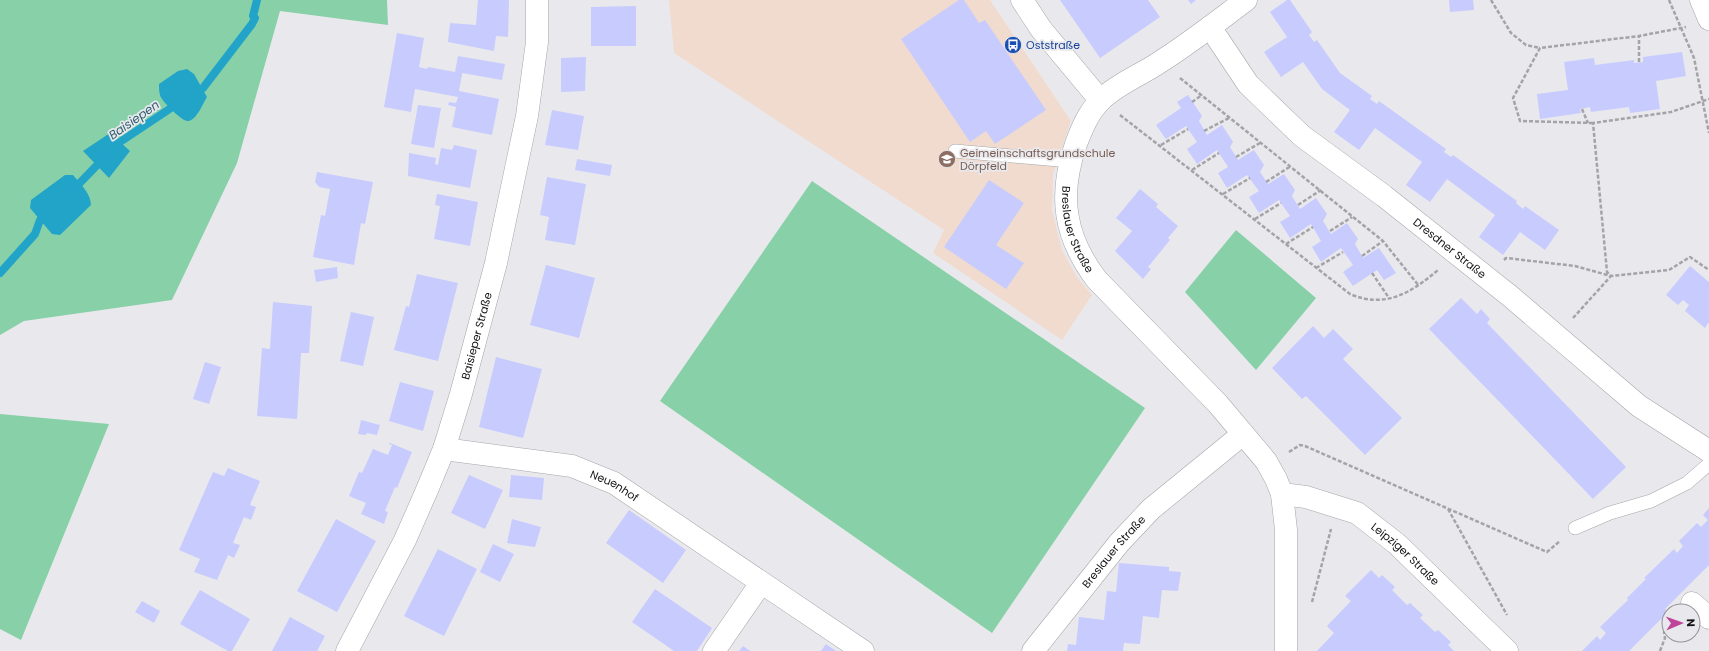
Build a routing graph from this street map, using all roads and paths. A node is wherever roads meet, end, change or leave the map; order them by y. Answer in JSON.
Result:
{"nodes":[{"id":1,"x":537,"y":0,"type":"edge"},
{"id":2,"x":1022,"y":0,"type":"edge"},
{"id":3,"x":1246,"y":0,"type":"edge"},
{"id":4,"x":1491,"y":0,"type":"edge"},
{"id":5,"x":1669,"y":0,"type":"edge"},
{"id":6,"x":1706,"y":12,"type":"edge"},
{"id":7,"x":1210,"y":27,"type":"junction"},
{"id":8,"x":1682,"y":29,"type":"junction"},
{"id":9,"x":1639,"y":36,"type":"junction"},
{"id":10,"x":1540,"y":48,"type":"junction"},
{"id":11,"x":1638,"y":62,"type":"dead end"},
{"id":12,"x":1160,"y":63,"type":"junction"},
{"id":13,"x":1202,"y":95,"type":"junction"},
{"id":14,"x":1709,"y":99,"type":"edge"},
{"id":15,"x":1100,"y":100,"type":"junction"},
{"id":16,"x":1704,"y":101,"type":"junction"},
{"id":17,"x":1192,"y":102,"type":"dead end"},
{"id":18,"x":1582,"y":109,"type":"dead end"},
{"id":19,"x":1120,"y":114,"type":"dead end"},
{"id":20,"x":1229,"y":118,"type":"junction"},
{"id":21,"x":1588,"y":123,"type":"junction"},
{"id":22,"x":1593,"y":123,"type":"junction"},
{"id":23,"x":1188,"y":129,"type":"dead end"},
{"id":24,"x":1204,"y":131,"type":"dead end"},
{"id":25,"x":1709,"y":133,"type":"edge"},
{"id":26,"x":1260,"y":143,"type":"junction"},
{"id":27,"x":1160,"y":145,"type":"junction"},
{"id":28,"x":955,"y":151,"type":"dead end"},
{"id":29,"x":1219,"y":153,"type":"dead end"},
{"id":30,"x":1236,"y":157,"type":"dead end"},
{"id":31,"x":1070,"y":161,"type":"junction"},
{"id":32,"x":1291,"y":166,"type":"junction"},
{"id":33,"x":1192,"y":170,"type":"junction"},
{"id":34,"x":1250,"y":178,"type":"dead end"},
{"id":35,"x":1266,"y":182,"type":"dead end"},
{"id":36,"x":1321,"y":190,"type":"junction"},
{"id":37,"x":1223,"y":194,"type":"junction"},
{"id":38,"x":1281,"y":203,"type":"dead end"},
{"id":39,"x":1298,"y":205,"type":"dead end"},
{"id":40,"x":1352,"y":217,"type":"junction"},
{"id":41,"x":1255,"y":219,"type":"junction"},
{"id":42,"x":1313,"y":227,"type":"dead end"},
{"id":43,"x":1330,"y":231,"type":"dead end"},
{"id":44,"x":1383,"y":240,"type":"junction"},
{"id":45,"x":1286,"y":244,"type":"junction"},
{"id":46,"x":1343,"y":252,"type":"dead end"},
{"id":47,"x":1362,"y":256,"type":"dead end"},
{"id":48,"x":1316,"y":268,"type":"junction"},
{"id":49,"x":1709,"y":270,"type":"edge"},
{"id":50,"x":1372,"y":274,"type":"dead end"},
{"id":51,"x":1611,"y":276,"type":"junction"},
{"id":52,"x":1489,"y":280,"type":"junction"},
{"id":53,"x":1389,"y":298,"type":"junction"},
{"id":54,"x":1557,"y":336,"type":"junction"},
{"id":55,"x":1244,"y":434,"type":"junction"},
{"id":56,"x":444,"y":449,"type":"junction"},
{"id":57,"x":1709,"y":451,"type":"edge"},
{"id":58,"x":1709,"y":464,"type":"edge"},
{"id":59,"x":1270,"y":468,"type":"junction"},
{"id":60,"x":1282,"y":494,"type":"junction"},
{"id":61,"x":1332,"y":505,"type":"junction"},
{"id":62,"x":1448,"y":509,"type":"junction"},
{"id":63,"x":1575,"y":528,"type":"joint"},
{"id":64,"x":761,"y":583,"type":"junction"},
{"id":65,"x":1692,"y":602,"type":"dead end"},
{"id":66,"x":1311,"y":607,"type":"dead end"},
{"id":67,"x":1508,"y":617,"type":"dead end"},
{"id":68,"x":1709,"y":618,"type":"edge"},
{"id":69,"x":347,"y":651,"type":"edge"},
{"id":70,"x":714,"y":651,"type":"edge"},
{"id":71,"x":863,"y":651,"type":"edge"},
{"id":72,"x":1033,"y":651,"type":"edge"},
{"id":73,"x":1286,"y":651,"type":"edge"},
{"id":74,"x":1507,"y":651,"type":"edge"}],
"edges":[{"from":1,"to":56,"type":"street","name":"Baisieper Straße"},
{"from":2,"to":15,"type":"street"},
{"from":3,"to":7,"type":"street","name":"Breslauer Straße"},
{"from":4,"to":10,"type":"path"},
{"from":5,"to":8,"type":"path"},
{"from":6,"to":8,"type":"path"},
{"from":7,"to":12,"type":"street","name":"Breslauer Straße"},
{"from":7,"to":52,"type":"street","name":"Dresdner Straße"},
{"from":8,"to":9,"type":"path"},
{"from":8,"to":16,"type":"path"},
{"from":9,"to":10,"type":"path"},
{"from":9,"to":11,"type":"path"},
{"from":10,"to":21,"type":"path"},
{"from":12,"to":13,"type":"path"},
{"from":12,"to":15,"type":"street","name":"Breslauer Straße"},
{"from":13,"to":17,"type":"path"},
{"from":13,"to":20,"type":"path"},
{"from":14,"to":16,"type":"path"},
{"from":15,"to":31,"type":"street","name":"Breslauer Straße"},
{"from":16,"to":22,"type":"path"},
{"from":16,"to":25,"type":"path"},
{"from":18,"to":21,"type":"path"},
{"from":19,"to":27,"type":"path"},
{"from":20,"to":24,"type":"path"},
{"from":20,"to":26,"type":"path"},
{"from":21,"to":22,"type":"path"},
{"from":22,"to":51,"type":"path"},
{"from":23,"to":27,"type":"path"},
{"from":26,"to":30,"type":"path"},
{"from":26,"to":32,"type":"path"},
{"from":27,"to":33,"type":"path"},
{"from":28,"to":31,"type":"lane"},
{"from":29,"to":33,"type":"path"},
{"from":31,"to":55,"type":"street","name":"Breslauer Straße"},
{"from":32,"to":35,"type":"path"},
{"from":32,"to":36,"type":"path"},
{"from":33,"to":37,"type":"path"},
{"from":34,"to":37,"type":"path"},
{"from":36,"to":39,"type":"path"},
{"from":36,"to":40,"type":"path"},
{"from":37,"to":41,"type":"path"},
{"from":38,"to":41,"type":"path"},
{"from":40,"to":43,"type":"path"},
{"from":40,"to":44,"type":"path"},
{"from":41,"to":45,"type":"path"},
{"from":42,"to":45,"type":"path"},
{"from":44,"to":47,"type":"path"},
{"from":44,"to":53,"type":"path"},
{"from":45,"to":48,"type":"path"},
{"from":46,"to":48,"type":"path"},
{"from":48,"to":53,"type":"path"},
{"from":49,"to":51,"type":"path"},
{"from":50,"to":53,"type":"path"},
{"from":51,"to":52,"type":"path"},
{"from":51,"to":54,"type":"path"},
{"from":52,"to":54,"type":"street","name":"Dresdner Straße"},
{"from":54,"to":57,"type":"street","name":"Dresdner Straße"},
{"from":55,"to":59,"type":"street","name":"Breslauer Straße"},
{"from":55,"to":72,"type":"street","name":"Breslauer Straße"},
{"from":56,"to":64,"type":"street","name":"Neuenhof"},
{"from":56,"to":69,"type":"street","name":"Baisieper Straße"},
{"from":58,"to":63,"type":"lane"},
{"from":59,"to":60,"type":"street","name":"Breslauer Straße"},
{"from":59,"to":62,"type":"path"},
{"from":60,"to":61,"type":"street","name":"Leipziger Straße"},
{"from":60,"to":73,"type":"street","name":"Breslauer Straße"},
{"from":61,"to":66,"type":"path"},
{"from":61,"to":74,"type":"street","name":"Leipziger Straße"},
{"from":62,"to":63,"type":"path"},
{"from":62,"to":67,"type":"path"},
{"from":64,"to":70,"type":"street"},
{"from":64,"to":71,"type":"street","name":"Neuenhof"},
{"from":65,"to":68,"type":"street"}]}
